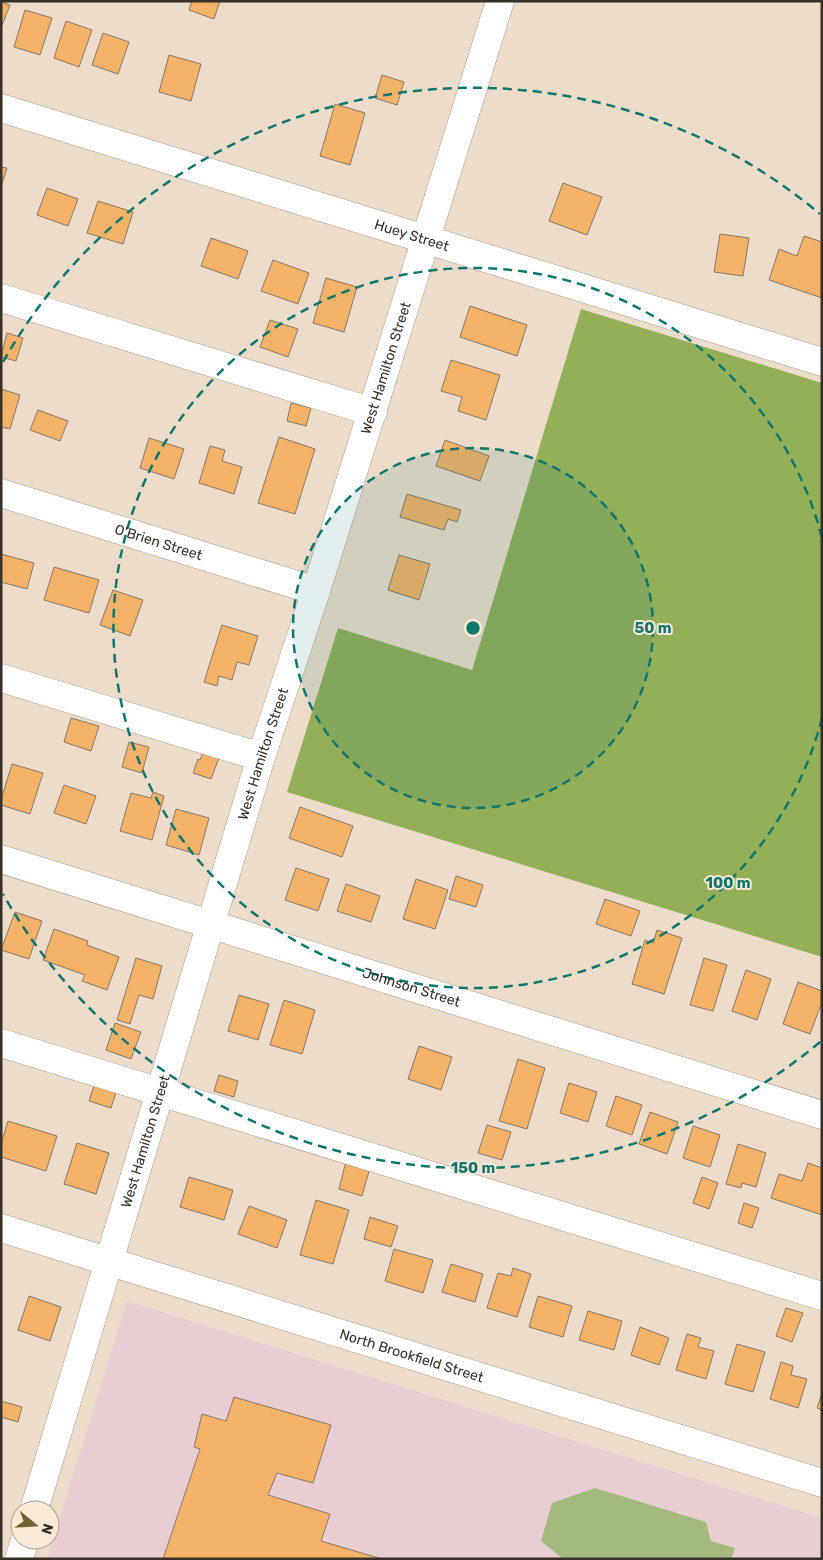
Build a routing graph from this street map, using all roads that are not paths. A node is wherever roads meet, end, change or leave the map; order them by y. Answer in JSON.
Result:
{"nodes":[{"id":1,"x":500,"y":1,"type":"edge"},
{"id":2,"x":1,"y":108,"type":"edge"},
{"id":3,"x":426,"y":239,"type":"junction"},
{"id":4,"x":1,"y":298,"type":"edge"},
{"id":5,"x":822,"y":362,"type":"edge"},
{"id":6,"x":372,"y":412,"type":"junction"},
{"id":7,"x":1,"y":493,"type":"edge"},
{"id":8,"x":316,"y":591,"type":"junction"},
{"id":9,"x":1,"y":678,"type":"edge"},
{"id":10,"x":262,"y":757,"type":"junction"},
{"id":11,"x":1,"y":859,"type":"edge"},
{"id":12,"x":211,"y":924,"type":"junction"},
{"id":13,"x":1,"y":1043,"type":"edge"},
{"id":14,"x":159,"y":1092,"type":"junction"},
{"id":15,"x":822,"y":1115,"type":"edge"},
{"id":16,"x":1,"y":1228,"type":"edge"},
{"id":17,"x":109,"y":1261,"type":"junction"},
{"id":18,"x":822,"y":1296,"type":"edge"},
{"id":19,"x":822,"y":1483,"type":"edge"},
{"id":20,"x":37,"y":1500,"type":"edge"}],
"edges":[{"from":1,"to":3,"type":"street","name":"West Hamilton Street"},
{"from":2,"to":3,"type":"street","name":"Huey Street"},
{"from":3,"to":5,"type":"street","name":"Huey Street"},
{"from":3,"to":6,"type":"street","name":"West Hamilton Street"},
{"from":4,"to":6,"type":"street"},
{"from":6,"to":8,"type":"street","name":"West Hamilton Street"},
{"from":7,"to":8,"type":"street","name":"O'Brien Street"},
{"from":8,"to":10,"type":"street","name":"West Hamilton Street"},
{"from":9,"to":10,"type":"street"},
{"from":10,"to":12,"type":"street","name":"West Hamilton Street"},
{"from":11,"to":12,"type":"street","name":"Johnson Street"},
{"from":12,"to":14,"type":"street","name":"West Hamilton Street"},
{"from":12,"to":15,"type":"street","name":"Johnson Street"},
{"from":13,"to":14,"type":"street"},
{"from":14,"to":17,"type":"street","name":"West Hamilton Street"},
{"from":14,"to":18,"type":"street"},
{"from":16,"to":17,"type":"street","name":"North Brookfield Street"},
{"from":17,"to":19,"type":"street","name":"North Brookfield Street"},
{"from":17,"to":20,"type":"street","name":"West Hamilton Street"}]}
